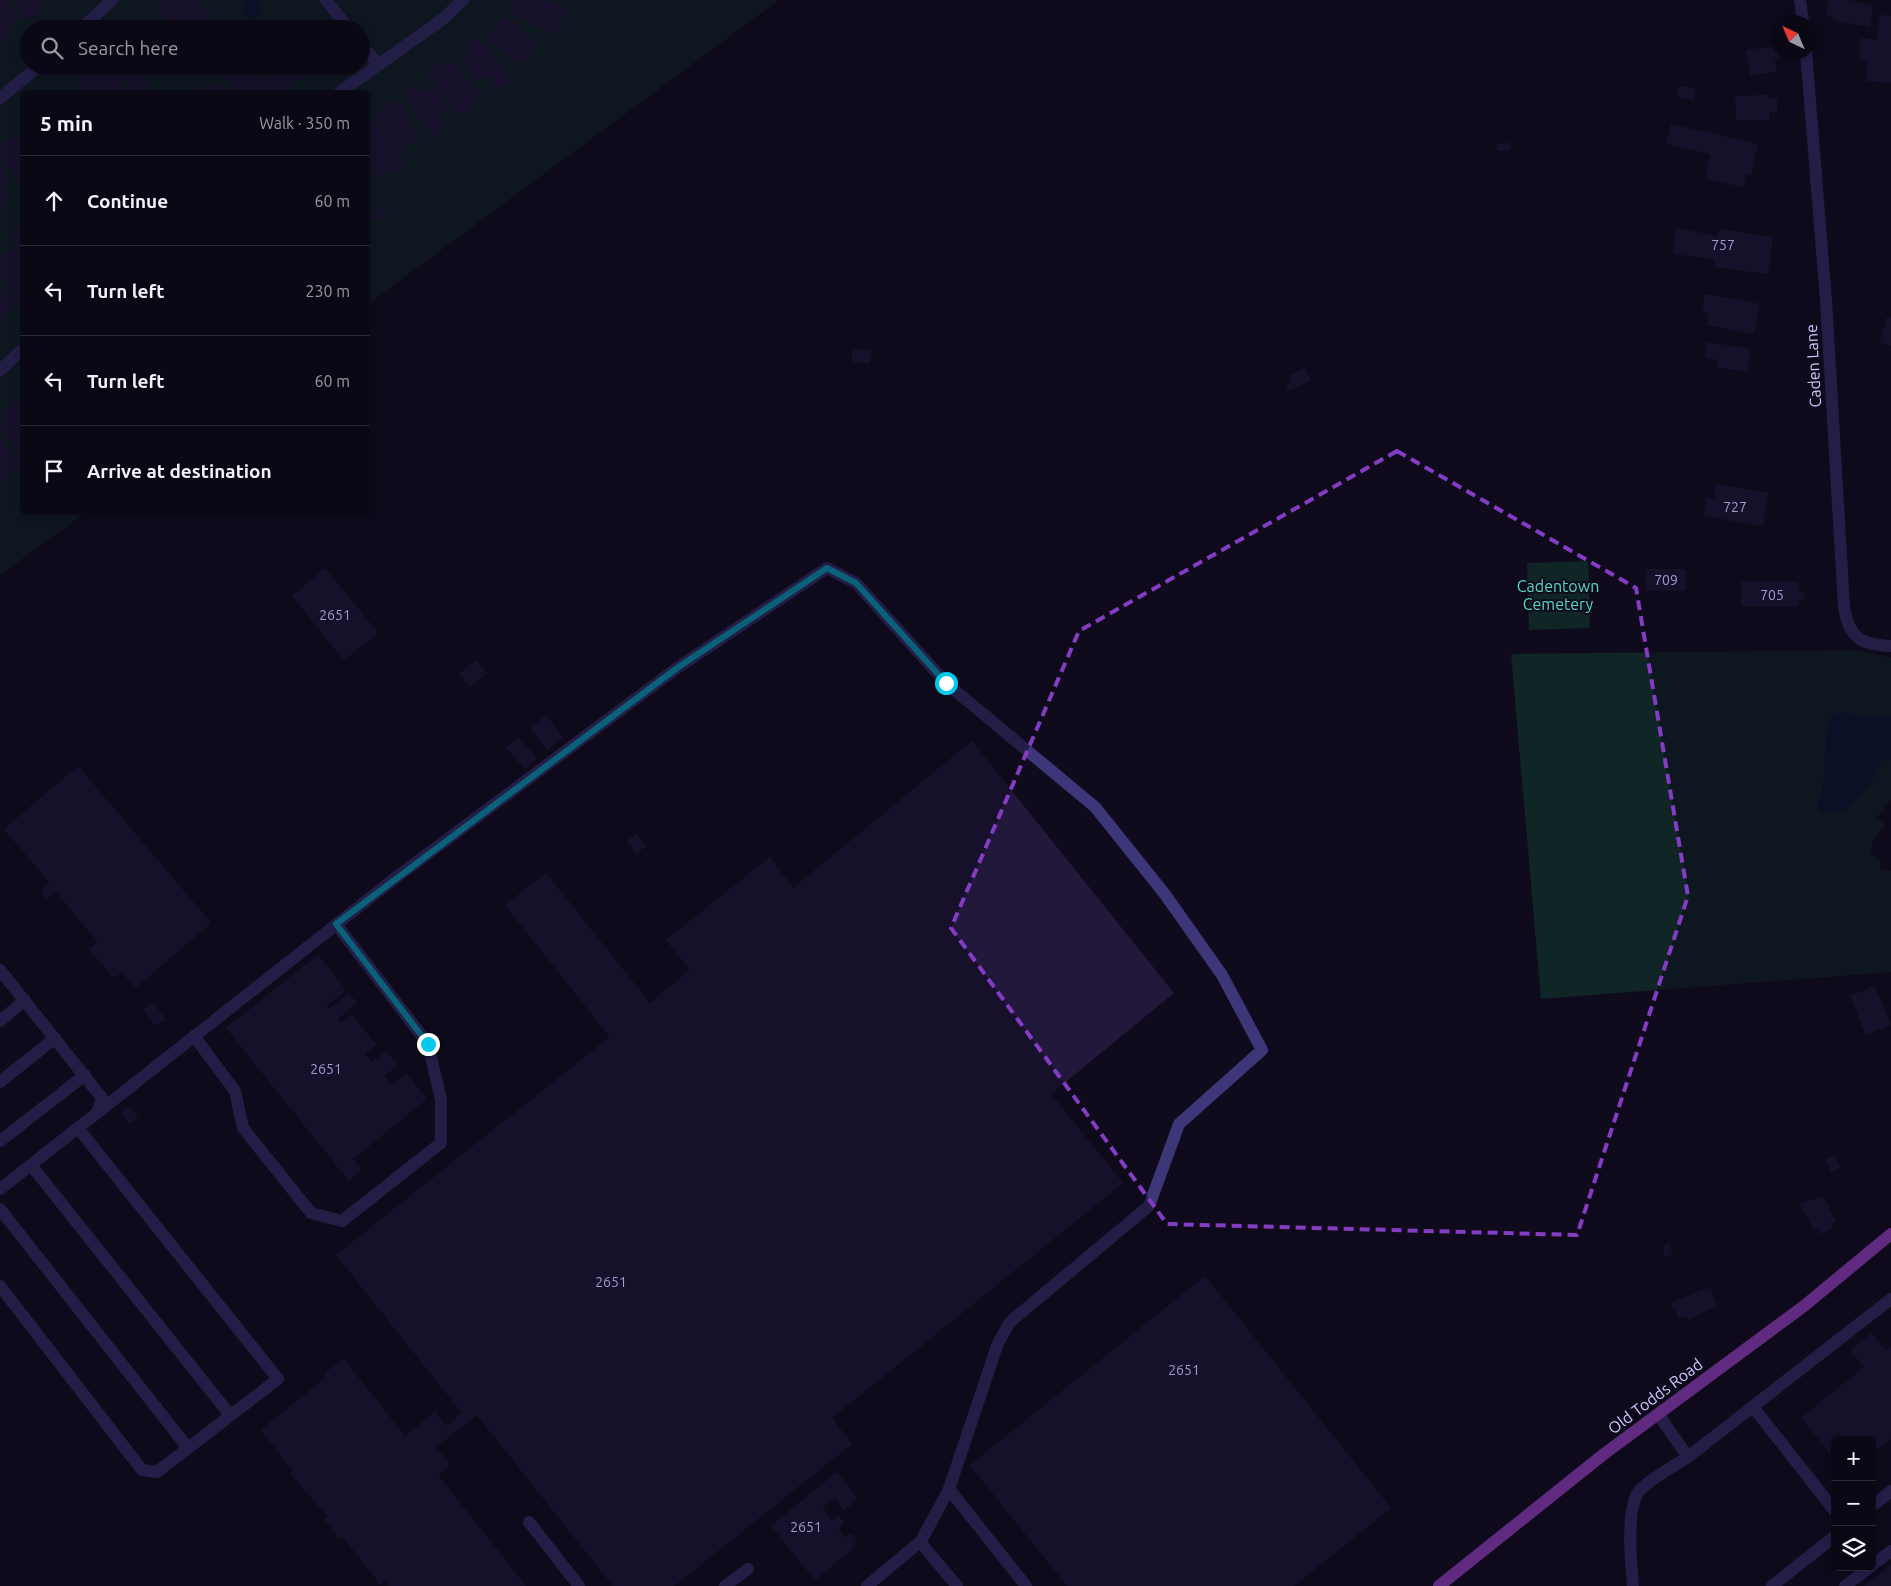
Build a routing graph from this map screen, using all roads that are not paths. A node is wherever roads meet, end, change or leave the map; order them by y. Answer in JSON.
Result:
{"nodes":[{"id":1,"x":112,"y":0,"type":"edge"},
{"id":2,"x":326,"y":0,"type":"edge"},
{"id":3,"x":463,"y":0,"type":"edge"},
{"id":4,"x":1800,"y":0,"type":"edge"},
{"id":5,"x":1802,"y":15,"type":"edge"},
{"id":6,"x":91,"y":20,"type":"edge"},
{"id":7,"x":342,"y":20,"type":"edge"},
{"id":8,"x":370,"y":55,"type":"edge"},
{"id":9,"x":1807,"y":60,"type":"edge"},
{"id":10,"x":378,"y":64,"type":"junction"},
{"id":11,"x":370,"y":70,"type":"edge"},
{"id":12,"x":28,"y":75,"type":"edge"},
{"id":13,"x":363,"y":75,"type":"edge"},
{"id":14,"x":343,"y":90,"type":"edge"},
{"id":15,"x":0,"y":98,"type":"edge"},
{"id":16,"x":20,"y":352,"type":"edge"},
{"id":17,"x":0,"y":370,"type":"edge"},
{"id":18,"x":1891,"y":646,"type":"edge"},
{"id":19,"x":336,"y":924,"type":"junction"},
{"id":20,"x":0,"y":970,"type":"edge"},
{"id":21,"x":25,"y":1000,"type":"junction"},
{"id":22,"x":0,"y":1021,"type":"edge"},
{"id":23,"x":194,"y":1036,"type":"junction"},
{"id":24,"x":55,"y":1038,"type":"junction"},
{"id":25,"x":85,"y":1075,"type":"junction"},
{"id":26,"x":0,"y":1082,"type":"edge"},
{"id":27,"x":97,"y":1113,"type":"junction"},
{"id":28,"x":78,"y":1128,"type":"junction"},
{"id":29,"x":0,"y":1141,"type":"edge"},
{"id":30,"x":31,"y":1165,"type":"junction"},
{"id":31,"x":0,"y":1189,"type":"edge"},
{"id":32,"x":0,"y":1209,"type":"edge"},
{"id":33,"x":1891,"y":1234,"type":"edge"},
{"id":34,"x":0,"y":1286,"type":"edge"},
{"id":35,"x":1891,"y":1299,"type":"edge"},
{"id":36,"x":1753,"y":1407,"type":"junction"},
{"id":37,"x":1658,"y":1414,"type":"junction"},
{"id":38,"x":230,"y":1415,"type":"junction"},
{"id":39,"x":188,"y":1448,"type":"junction"},
{"id":40,"x":1688,"y":1457,"type":"junction"},
{"id":41,"x":949,"y":1489,"type":"junction"},
{"id":42,"x":1891,"y":1491,"type":"edge"},
{"id":43,"x":1876,"y":1503,"type":"edge"},
{"id":44,"x":1831,"y":1506,"type":"edge"},
{"id":45,"x":529,"y":1522,"type":"dead end"},
{"id":46,"x":1831,"y":1539,"type":"edge"},
{"id":47,"x":920,"y":1542,"type":"junction"},
{"id":48,"x":1891,"y":1551,"type":"edge"},
{"id":49,"x":1876,"y":1561,"type":"edge"},
{"id":50,"x":748,"y":1569,"type":"dead end"},
{"id":51,"x":1863,"y":1571,"type":"edge"},
{"id":52,"x":579,"y":1586,"type":"edge"},
{"id":53,"x":725,"y":1586,"type":"edge"},
{"id":54,"x":867,"y":1586,"type":"edge"},
{"id":55,"x":956,"y":1586,"type":"edge"},
{"id":56,"x":1026,"y":1586,"type":"edge"},
{"id":57,"x":1439,"y":1586,"type":"edge"},
{"id":58,"x":1632,"y":1586,"type":"edge"},
{"id":59,"x":1772,"y":1586,"type":"edge"},
{"id":60,"x":1845,"y":1586,"type":"edge"}],
"edges":[{"from":1,"to":6,"type":"street"},
{"from":2,"to":7,"type":"street"},
{"from":3,"to":10,"type":"street"},
{"from":4,"to":5,"type":"street"},
{"from":8,"to":10,"type":"street"},
{"from":9,"to":18,"type":"street","name":"Caden Lane"},
{"from":10,"to":11,"type":"street"},
{"from":12,"to":15,"type":"street"},
{"from":13,"to":14,"type":"street"},
{"from":16,"to":17,"type":"street"},
{"from":19,"to":23,"type":"street"},
{"from":19,"to":23,"type":"street"},
{"from":19,"to":41,"type":"street"},
{"from":20,"to":21,"type":"street"},
{"from":21,"to":22,"type":"street"},
{"from":21,"to":24,"type":"street"},
{"from":23,"to":27,"type":"street"},
{"from":24,"to":25,"type":"street"},
{"from":24,"to":26,"type":"street"},
{"from":25,"to":27,"type":"street"},
{"from":25,"to":29,"type":"street"},
{"from":27,"to":28,"type":"street"},
{"from":28,"to":30,"type":"street"},
{"from":28,"to":38,"type":"street"},
{"from":30,"to":31,"type":"street"},
{"from":30,"to":38,"type":"street"},
{"from":32,"to":39,"type":"street"},
{"from":33,"to":37,"type":"main road","name":"Old Todds Road"},
{"from":34,"to":39,"type":"street"},
{"from":35,"to":36,"type":"street"},
{"from":36,"to":40,"type":"street"},
{"from":36,"to":44,"type":"street"},
{"from":37,"to":40,"type":"street"},
{"from":37,"to":57,"type":"main road","name":"Old Todds Road"},
{"from":38,"to":39,"type":"street"},
{"from":40,"to":58,"type":"street"},
{"from":41,"to":47,"type":"street"},
{"from":41,"to":56,"type":"street"},
{"from":42,"to":43,"type":"street"},
{"from":45,"to":52,"type":"street"},
{"from":46,"to":59,"type":"street"},
{"from":47,"to":54,"type":"street"},
{"from":47,"to":55,"type":"street"},
{"from":48,"to":49,"type":"street"},
{"from":50,"to":53,"type":"street"},
{"from":51,"to":60,"type":"street"}]}
